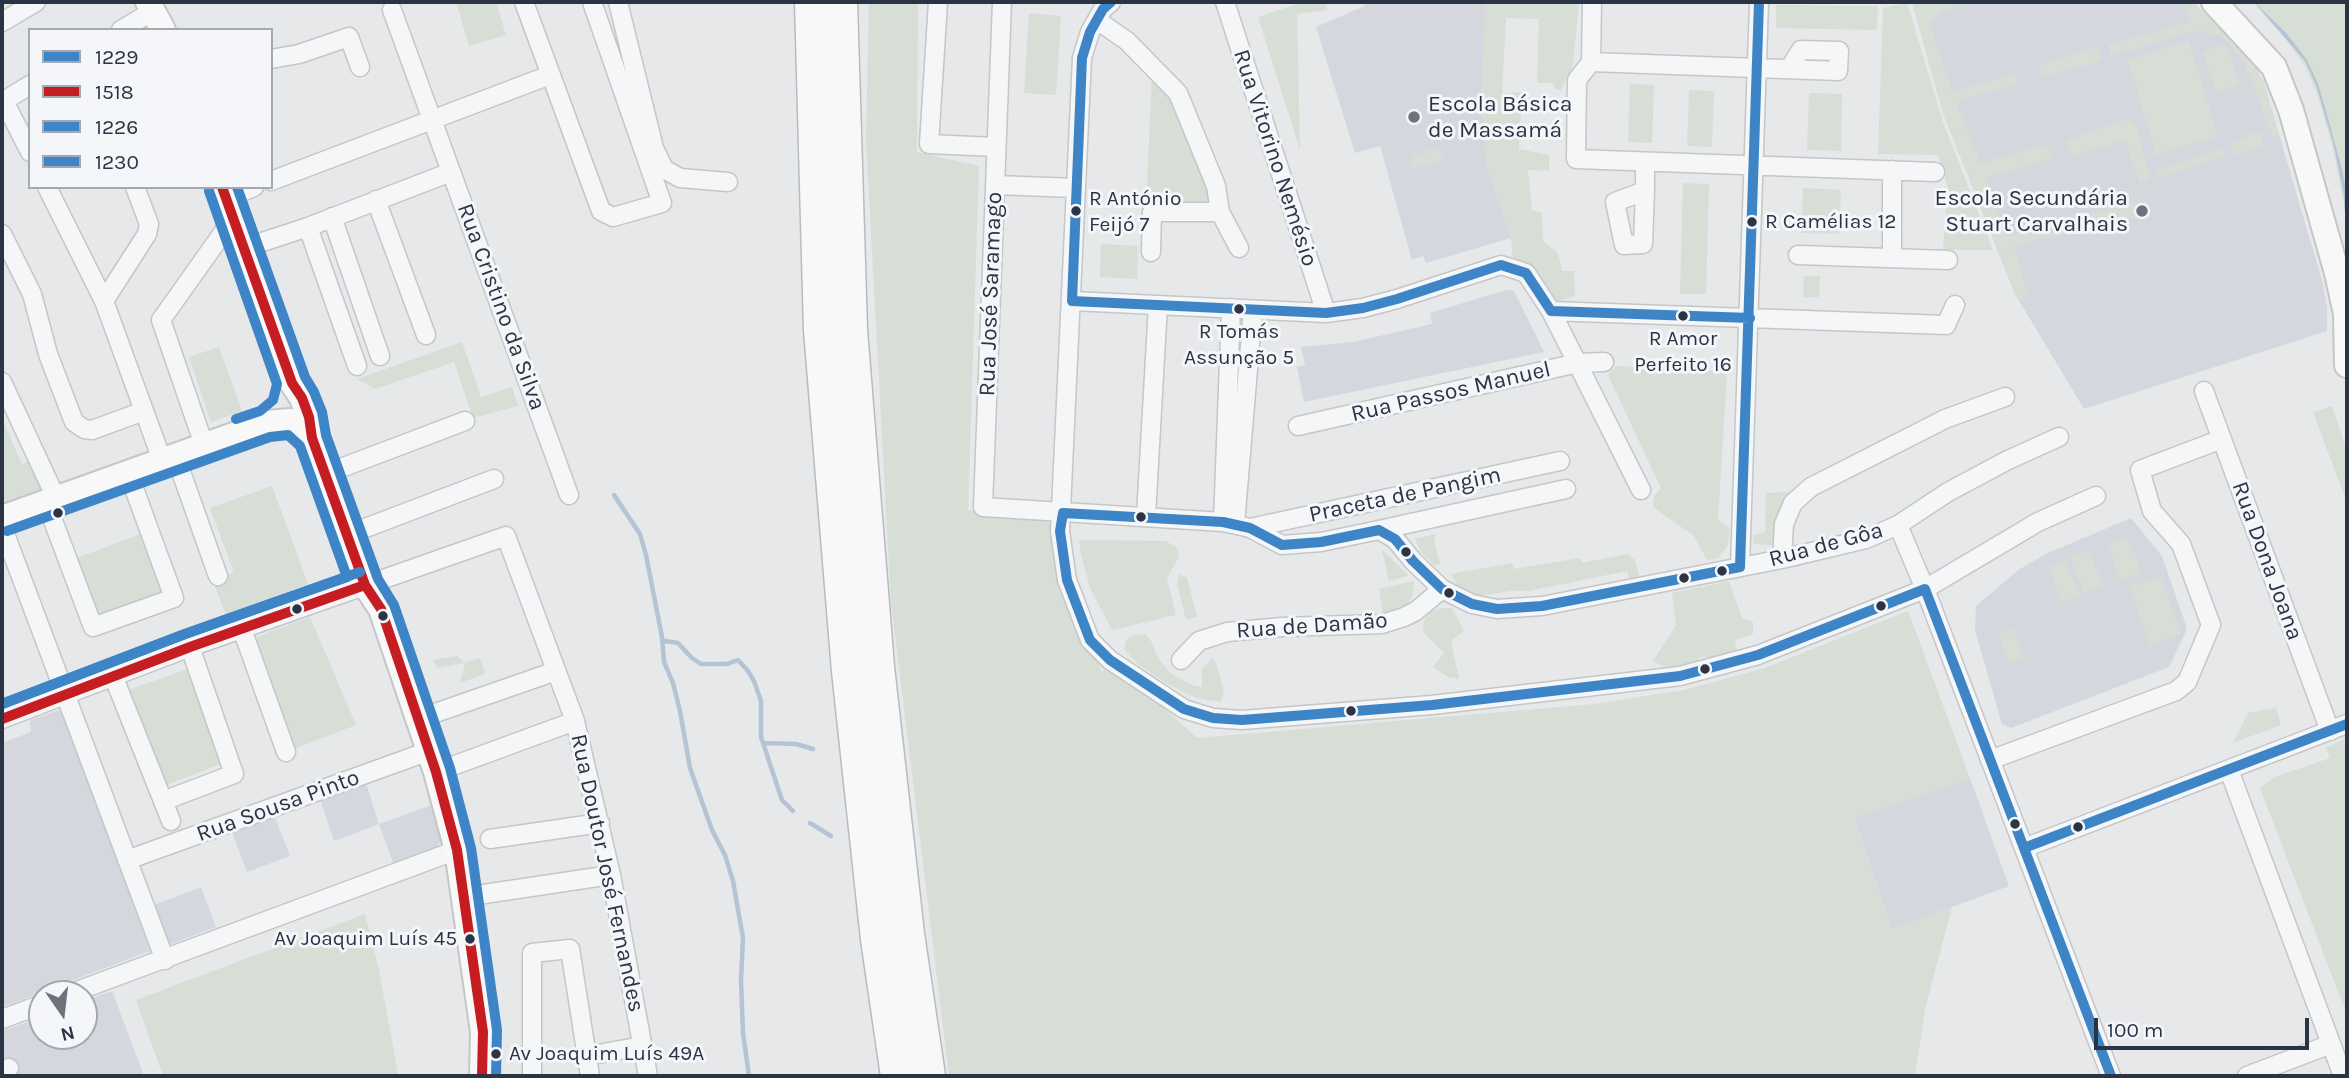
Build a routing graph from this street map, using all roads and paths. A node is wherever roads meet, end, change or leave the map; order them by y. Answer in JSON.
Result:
{"nodes":[{"id":1,"x":36,"y":2,"type":"edge"},
{"id":2,"x":524,"y":2,"type":"edge"},
{"id":3,"x":592,"y":2,"type":"edge"},
{"id":4,"x":618,"y":2,"type":"edge"},
{"id":5,"x":811,"y":2,"type":"edge"},
{"id":6,"x":841,"y":2,"type":"edge"},
{"id":7,"x":938,"y":2,"type":"edge"},
{"id":8,"x":1002,"y":2,"type":"edge"},
{"id":9,"x":1111,"y":2,"type":"edge"},
{"id":10,"x":1225,"y":2,"type":"edge"},
{"id":11,"x":1592,"y":2,"type":"edge"},
{"id":12,"x":1759,"y":2,"type":"edge"},
{"id":13,"x":2214,"y":2,"type":"edge"},
{"id":14,"x":2234,"y":2,"type":"edge"},
{"id":15,"x":392,"y":10,"type":"dead end"},
{"id":16,"x":156,"y":14,"type":"edge"},
{"id":17,"x":1097,"y":20,"type":"junction"},
{"id":18,"x":2,"y":22,"type":"edge"},
{"id":19,"x":125,"y":28,"type":"edge"},
{"id":20,"x":273,"y":59,"type":"edge"},
{"id":21,"x":1591,"y":62,"type":"junction"},
{"id":22,"x":360,"y":67,"type":"dead end"},
{"id":23,"x":1756,"y":68,"type":"junction"},
{"id":24,"x":1790,"y":69,"type":"dead end"},
{"id":25,"x":550,"y":75,"type":"junction"},
{"id":26,"x":28,"y":86,"type":"edge"},
{"id":27,"x":3,"y":102,"type":"edge"},
{"id":28,"x":432,"y":120,"type":"junction"},
{"id":29,"x":995,"y":147,"type":"junction"},
{"id":30,"x":28,"y":148,"type":"edge"},
{"id":31,"x":1645,"y":162,"type":"junction"},
{"id":32,"x":1752,"y":165,"type":"junction"},
{"id":33,"x":1892,"y":170,"type":"junction"},
{"id":34,"x":451,"y":172,"type":"junction"},
{"id":35,"x":1935,"y":172,"type":"dead end"},
{"id":36,"x":273,"y":180,"type":"edge"},
{"id":37,"x":728,"y":182,"type":"dead end"},
{"id":38,"x":995,"y":185,"type":"junction"},
{"id":39,"x":1076,"y":188,"type":"junction"},
{"id":40,"x":48,"y":189,"type":"edge"},
{"id":41,"x":136,"y":189,"type":"edge"},
{"id":42,"x":250,"y":189,"type":"edge"},
{"id":43,"x":1645,"y":191,"type":"dead end"},
{"id":44,"x":376,"y":200,"type":"junction"},
{"id":45,"x":227,"y":202,"type":"edge"},
{"id":46,"x":1220,"y":212,"type":"junction"},
{"id":47,"x":332,"y":217,"type":"junction"},
{"id":48,"x":308,"y":227,"type":"junction"},
{"id":49,"x":2,"y":234,"type":"edge"},
{"id":50,"x":244,"y":248,"type":"junction"},
{"id":51,"x":1239,"y":248,"type":"dead end"},
{"id":52,"x":2347,"y":249,"type":"edge"},
{"id":53,"x":1151,"y":252,"type":"dead end"},
{"id":54,"x":1798,"y":255,"type":"dead end"},
{"id":55,"x":1892,"y":258,"type":"junction"},
{"id":56,"x":1948,"y":260,"type":"dead end"},
{"id":57,"x":104,"y":301,"type":"junction"},
{"id":58,"x":1072,"y":301,"type":"junction"},
{"id":59,"x":1158,"y":305,"type":"junction"},
{"id":60,"x":1955,"y":306,"type":"dead end"},
{"id":61,"x":1231,"y":309,"type":"junction"},
{"id":62,"x":1253,"y":310,"type":"junction"},
{"id":63,"x":1551,"y":311,"type":"junction"},
{"id":64,"x":1326,"y":313,"type":"junction"},
{"id":65,"x":1750,"y":318,"type":"junction"},
{"id":66,"x":426,"y":335,"type":"dead end"},
{"id":67,"x":380,"y":356,"type":"dead end"},
{"id":68,"x":1604,"y":362,"type":"dead end"},
{"id":69,"x":1578,"y":363,"type":"junction"},
{"id":70,"x":2347,"y":365,"type":"edge"},
{"id":71,"x":357,"y":366,"type":"dead end"},
{"id":72,"x":2,"y":382,"type":"edge"},
{"id":73,"x":292,"y":383,"type":"junction"},
{"id":74,"x":2204,"y":391,"type":"dead end"},
{"id":75,"x":2004,"y":397,"type":"dead end"},
{"id":76,"x":144,"y":411,"type":"junction"},
{"id":77,"x":465,"y":421,"type":"dead end"},
{"id":78,"x":267,"y":423,"type":"junction"},
{"id":79,"x":1298,"y":426,"type":"dead end"},
{"id":80,"x":2059,"y":437,"type":"dead end"},
{"id":81,"x":312,"y":439,"type":"junction"},
{"id":82,"x":2222,"y":439,"type":"junction"},
{"id":83,"x":204,"y":444,"type":"junction"},
{"id":84,"x":168,"y":458,"type":"junction"},
{"id":85,"x":1560,"y":461,"type":"dead end"},
{"id":86,"x":128,"y":472,"type":"junction"},
{"id":87,"x":324,"y":474,"type":"junction"},
{"id":88,"x":494,"y":479,"type":"dead end"},
{"id":89,"x":1566,"y":489,"type":"dead end"},
{"id":90,"x":1641,"y":490,"type":"dead end"},
{"id":91,"x":569,"y":495,"type":"dead end"},
{"id":92,"x":2096,"y":496,"type":"dead end"},
{"id":93,"x":51,"y":500,"type":"junction"},
{"id":94,"x":1063,"y":513,"type":"junction"},
{"id":95,"x":1146,"y":516,"type":"junction"},
{"id":96,"x":2,"y":518,"type":"edge"},
{"id":97,"x":1236,"y":525,"type":"junction"},
{"id":98,"x":1898,"y":525,"type":"junction"},
{"id":99,"x":2,"y":526,"type":"edge"},
{"id":100,"x":1379,"y":530,"type":"junction"},
{"id":101,"x":347,"y":535,"type":"junction"},
{"id":102,"x":1782,"y":559,"type":"junction"},
{"id":103,"x":1740,"y":567,"type":"junction"},
{"id":104,"x":218,"y":576,"type":"dead end"},
{"id":105,"x":365,"y":585,"type":"junction"},
{"id":106,"x":1442,"y":589,"type":"junction"},
{"id":107,"x":1925,"y":589,"type":"junction"},
{"id":108,"x":242,"y":629,"type":"junction"},
{"id":109,"x":190,"y":647,"type":"junction"},
{"id":110,"x":1181,"y":660,"type":"dead end"},
{"id":111,"x":556,"y":671,"type":"junction"},
{"id":112,"x":114,"y":678,"type":"junction"},
{"id":113,"x":65,"y":696,"type":"junction"},
{"id":114,"x":2,"y":719,"type":"edge"},
{"id":115,"x":418,"y":719,"type":"junction"},
{"id":116,"x":575,"y":721,"type":"junction"},
{"id":117,"x":2339,"y":728,"type":"edge"},
{"id":118,"x":286,"y":752,"type":"dead end"},
{"id":119,"x":432,"y":761,"type":"junction"},
{"id":120,"x":1990,"y":761,"type":"junction"},
{"id":121,"x":2230,"y":770,"type":"junction"},
{"id":122,"x":163,"y":801,"type":"junction"},
{"id":123,"x":171,"y":821,"type":"dead end"},
{"id":124,"x":600,"y":823,"type":"junction"},
{"id":125,"x":490,"y":839,"type":"dead end"},
{"id":126,"x":2024,"y":848,"type":"junction"},
{"id":127,"x":457,"y":850,"type":"junction"},
{"id":128,"x":127,"y":860,"type":"junction"},
{"id":129,"x":611,"y":875,"type":"junction"},
{"id":130,"x":464,"y":897,"type":"junction"},
{"id":131,"x":164,"y":960,"type":"junction"},
{"id":132,"x":98,"y":984,"type":"edge"},
{"id":133,"x":28,"y":1009,"type":"edge"},
{"id":134,"x":2,"y":1019,"type":"edge"},
{"id":135,"x":2331,"y":1044,"type":"junction"},
{"id":136,"x":642,"y":1046,"type":"junction"},
{"id":137,"x":587,"y":1056,"type":"junction"},
{"id":138,"x":482,"y":1076,"type":"edge"},
{"id":139,"x":531,"y":1076,"type":"edge"},
{"id":140,"x":590,"y":1076,"type":"edge"},
{"id":141,"x":648,"y":1076,"type":"edge"},
{"id":142,"x":897,"y":1076,"type":"edge"},
{"id":143,"x":929,"y":1076,"type":"edge"},
{"id":144,"x":2111,"y":1076,"type":"edge"},
{"id":145,"x":2247,"y":1076,"type":"edge"},
{"id":146,"x":2343,"y":1076,"type":"edge"}],
"edges":[{"from":1,"to":18,"type":"street"},
{"from":2,"to":25,"type":"street"},
{"from":3,"to":25,"type":"street"},
{"from":4,"to":37,"type":"street"},
{"from":5,"to":142,"type":"highway"},
{"from":6,"to":143,"type":"highway"},
{"from":7,"to":29,"type":"street"},
{"from":8,"to":29,"type":"street","name":"Rua José Saramago"},
{"from":9,"to":17,"type":"street"},
{"from":10,"to":64,"type":"street","name":"Rua Vitorino Nemésio"},
{"from":11,"to":21,"type":"street"},
{"from":12,"to":23,"type":"street"},
{"from":13,"to":70,"type":"street"},
{"from":14,"to":52,"type":"street"},
{"from":15,"to":28,"type":"street","name":"Rua Cristino da Silva"},
{"from":16,"to":19,"type":"street"},
{"from":17,"to":39,"type":"street"},
{"from":17,"to":46,"type":"street"},
{"from":20,"to":22,"type":"street"},
{"from":21,"to":23,"type":"street"},
{"from":21,"to":31,"type":"street"},
{"from":23,"to":24,"type":"street"},
{"from":23,"to":32,"type":"street"},
{"from":25,"to":28,"type":"street"},
{"from":26,"to":27,"type":"street"},
{"from":27,"to":30,"type":"street"},
{"from":28,"to":34,"type":"street","name":"Rua Cristino da Silva"},
{"from":28,"to":36,"type":"street"},
{"from":29,"to":38,"type":"street","name":"Rua José Saramago"},
{"from":31,"to":32,"type":"street"},
{"from":31,"to":43,"type":"street"},
{"from":32,"to":33,"type":"street"},
{"from":32,"to":65,"type":"street"},
{"from":33,"to":35,"type":"street"},
{"from":33,"to":55,"type":"street"},
{"from":34,"to":44,"type":"street"},
{"from":34,"to":91,"type":"street","name":"Rua Cristino da Silva"},
{"from":38,"to":39,"type":"street"},
{"from":38,"to":94,"type":"street","name":"Rua José Saramago"},
{"from":39,"to":58,"type":"street"},
{"from":40,"to":57,"type":"street"},
{"from":41,"to":57,"type":"street"},
{"from":42,"to":45,"type":"street"},
{"from":44,"to":47,"type":"street"},
{"from":44,"to":66,"type":"street"},
{"from":45,"to":50,"type":"street"},
{"from":45,"to":83,"type":"street"},
{"from":46,"to":51,"type":"street"},
{"from":46,"to":53,"type":"street"},
{"from":47,"to":48,"type":"street"},
{"from":47,"to":67,"type":"street"},
{"from":48,"to":50,"type":"street"},
{"from":48,"to":71,"type":"street"},
{"from":49,"to":76,"type":"street"},
{"from":50,"to":73,"type":"street"},
{"from":54,"to":55,"type":"street"},
{"from":55,"to":56,"type":"street"},
{"from":57,"to":76,"type":"street"},
{"from":58,"to":59,"type":"street"},
{"from":58,"to":94,"type":"street"},
{"from":59,"to":61,"type":"street"},
{"from":59,"to":95,"type":"street"},
{"from":60,"to":65,"type":"street"},
{"from":61,"to":62,"type":"street"},
{"from":61,"to":97,"type":"street"},
{"from":62,"to":64,"type":"street"},
{"from":62,"to":97,"type":"street"},
{"from":63,"to":64,"type":"street"},
{"from":63,"to":65,"type":"street"},
{"from":63,"to":69,"type":"street"},
{"from":65,"to":103,"type":"street"},
{"from":68,"to":69,"type":"street","name":"Rua Passos Manuel"},
{"from":69,"to":79,"type":"street","name":"Rua Passos Manuel"},
{"from":69,"to":90,"type":"street"},
{"from":72,"to":93,"type":"street"},
{"from":73,"to":78,"type":"street"},
{"from":73,"to":81,"type":"street"},
{"from":74,"to":82,"type":"street","name":"Rua Dona Joana"},
{"from":75,"to":102,"type":"street"},
{"from":76,"to":84,"type":"street"},
{"from":77,"to":87,"type":"street"},
{"from":78,"to":81,"type":"street"},
{"from":78,"to":83,"type":"street"},
{"from":80,"to":98,"type":"street","name":"Rua de Gôa"},
{"from":81,"to":87,"type":"street"},
{"from":82,"to":117,"type":"street","name":"Rua Dona Joana"},
{"from":82,"to":120,"type":"street"},
{"from":83,"to":84,"type":"street"},
{"from":84,"to":86,"type":"street"},
{"from":84,"to":104,"type":"street"},
{"from":85,"to":97,"type":"street","name":"Praceta de Pangim"},
{"from":86,"to":93,"type":"street"},
{"from":86,"to":93,"type":"street"},
{"from":87,"to":101,"type":"street"},
{"from":88,"to":101,"type":"street"},
{"from":89,"to":100,"type":"street"},
{"from":92,"to":107,"type":"street"},
{"from":93,"to":96,"type":"street"},
{"from":94,"to":95,"type":"street"},
{"from":94,"to":107,"type":"street"},
{"from":95,"to":97,"type":"street"},
{"from":97,"to":100,"type":"street"},
{"from":98,"to":102,"type":"street","name":"Rua de Gôa"},
{"from":98,"to":107,"type":"street"},
{"from":99,"to":113,"type":"street"},
{"from":100,"to":106,"type":"street","name":"Rua de Gôa"},
{"from":101,"to":105,"type":"street"},
{"from":102,"to":103,"type":"street","name":"Rua de Gôa"},
{"from":103,"to":106,"type":"street","name":"Rua de Gôa"},
{"from":105,"to":108,"type":"street"},
{"from":105,"to":111,"type":"street","name":"Rua Doutor José Fernandes"},
{"from":105,"to":115,"type":"street"},
{"from":106,"to":110,"type":"street","name":"Rua de Damão"},
{"from":107,"to":120,"type":"street"},
{"from":108,"to":109,"type":"street"},
{"from":108,"to":118,"type":"street"},
{"from":109,"to":112,"type":"street"},
{"from":109,"to":122,"type":"street"},
{"from":111,"to":115,"type":"street"},
{"from":111,"to":116,"type":"street","name":"Rua Doutor José Fernandes"},
{"from":112,"to":113,"type":"street"},
{"from":112,"to":122,"type":"street"},
{"from":113,"to":114,"type":"street"},
{"from":113,"to":128,"type":"street"},
{"from":115,"to":119,"type":"street"},
{"from":116,"to":119,"type":"street","name":"Rua Sousa Pinto"},
{"from":116,"to":124,"type":"street","name":"Rua Doutor José Fernandes"},
{"from":117,"to":121,"type":"street"},
{"from":119,"to":127,"type":"street"},
{"from":119,"to":128,"type":"street","name":"Rua Sousa Pinto"},
{"from":120,"to":126,"type":"street"},
{"from":121,"to":126,"type":"street"},
{"from":121,"to":135,"type":"street"},
{"from":122,"to":123,"type":"street"},
{"from":124,"to":125,"type":"street"},
{"from":124,"to":129,"type":"street","name":"Rua Doutor José Fernandes"},
{"from":126,"to":144,"type":"street"},
{"from":127,"to":130,"type":"street"},
{"from":127,"to":131,"type":"street"},
{"from":128,"to":131,"type":"street"},
{"from":129,"to":130,"type":"street"},
{"from":129,"to":136,"type":"street","name":"Rua Doutor José Fernandes"},
{"from":130,"to":138,"type":"street"},
{"from":131,"to":132,"type":"street"},
{"from":133,"to":134,"type":"street"},
{"from":135,"to":145,"type":"street"},
{"from":135,"to":146,"type":"street"},
{"from":136,"to":137,"type":"street"},
{"from":136,"to":141,"type":"street","name":"Rua Doutor José Fernandes"},
{"from":137,"to":139,"type":"street"},
{"from":137,"to":140,"type":"street"}]}
